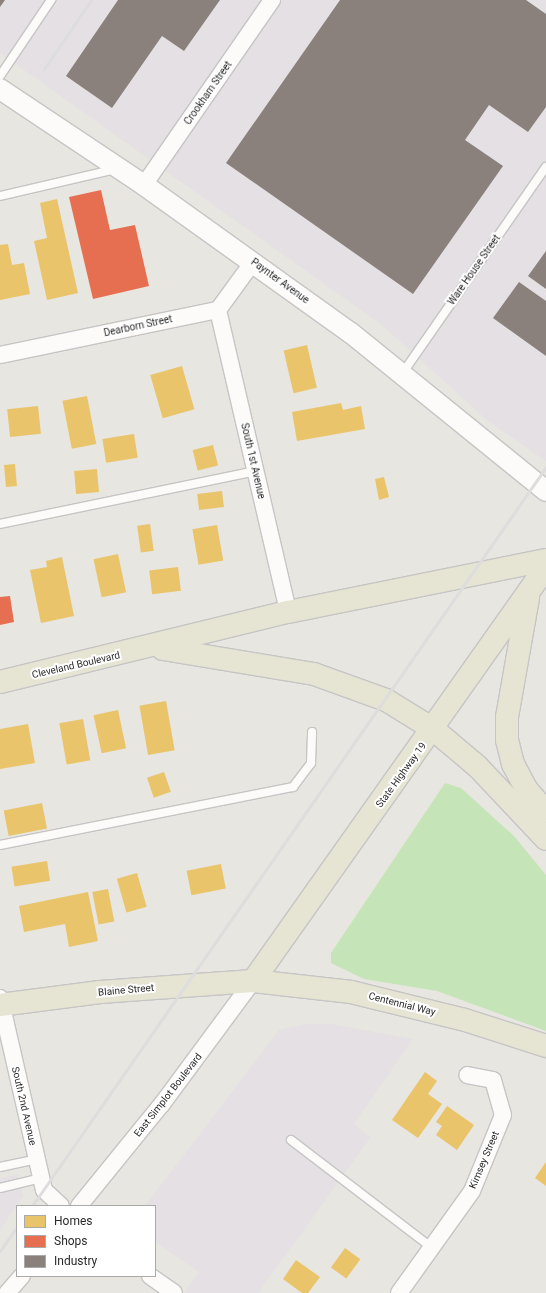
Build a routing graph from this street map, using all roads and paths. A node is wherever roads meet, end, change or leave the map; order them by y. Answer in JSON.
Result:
{"nodes":[{"id":1,"x":51,"y":0,"type":"edge"},
{"id":2,"x":272,"y":0,"type":"edge"},
{"id":3,"x":0,"y":76,"type":"edge"},
{"id":4,"x":0,"y":89,"type":"edge"},
{"id":5,"x":546,"y":167,"type":"edge"},
{"id":6,"x":119,"y":169,"type":"junction"},
{"id":7,"x":144,"y":185,"type":"junction"},
{"id":8,"x":0,"y":196,"type":"edge"},
{"id":9,"x":253,"y":262,"type":"junction"},
{"id":10,"x":218,"y":310,"type":"junction"},
{"id":11,"x":0,"y":355,"type":"edge"},
{"id":12,"x":402,"y":374,"type":"junction"},
{"id":13,"x":256,"y":470,"type":"junction"},
{"id":14,"x":546,"y":491,"type":"edge"},
{"id":15,"x":0,"y":524,"type":"edge"},
{"id":16,"x":546,"y":560,"type":"edge"},
{"id":17,"x":546,"y":567,"type":"edge"},
{"id":18,"x":528,"y":593,"type":"junction"},
{"id":19,"x":288,"y":612,"type":"junction"},
{"id":20,"x":152,"y":648,"type":"junction"},
{"id":21,"x":0,"y":682,"type":"edge"},
{"id":22,"x":433,"y":729,"type":"junction"},
{"id":23,"x":312,"y":732,"type":"dead end"},
{"id":24,"x":546,"y":812,"type":"edge"},
{"id":25,"x":546,"y":839,"type":"edge"},
{"id":26,"x":0,"y":845,"type":"edge"},
{"id":27,"x":253,"y":981,"type":"junction"},
{"id":28,"x":0,"y":1003,"type":"edge"},
{"id":29,"x":546,"y":1046,"type":"edge"},
{"id":30,"x":468,"y":1075,"type":"dead end"},
{"id":31,"x":291,"y":1140,"type":"dead end"},
{"id":32,"x":37,"y":1159,"type":"junction"},
{"id":33,"x":0,"y":1167,"type":"edge"},
{"id":34,"x":41,"y":1178,"type":"junction"},
{"id":35,"x":0,"y":1188,"type":"edge"},
{"id":36,"x":60,"y":1205,"type":"edge"},
{"id":37,"x":80,"y":1205,"type":"edge"},
{"id":38,"x":431,"y":1247,"type":"junction"},
{"id":39,"x":21,"y":1277,"type":"edge"},
{"id":40,"x":151,"y":1277,"type":"edge"},
{"id":41,"x":8,"y":1293,"type":"edge"},
{"id":42,"x":174,"y":1293,"type":"edge"},
{"id":43,"x":399,"y":1293,"type":"edge"}],
"edges":[{"from":1,"to":3,"type":"lane"},
{"from":2,"to":7,"type":"street","name":"Crookham Street"},
{"from":4,"to":6,"type":"street","name":"Paynter Avenue"},
{"from":5,"to":12,"type":"lane","name":"Ware House Street"},
{"from":6,"to":7,"type":"street","name":"Paynter Avenue"},
{"from":6,"to":8,"type":"lane"},
{"from":7,"to":9,"type":"street","name":"Paynter Avenue"},
{"from":9,"to":10,"type":"street"},
{"from":9,"to":12,"type":"street","name":"Paynter Avenue"},
{"from":10,"to":11,"type":"street","name":"Dearborn Street"},
{"from":10,"to":13,"type":"street","name":"South 1st Avenue"},
{"from":12,"to":14,"type":"street","name":"Paynter Avenue"},
{"from":13,"to":15,"type":"lane"},
{"from":13,"to":19,"type":"street","name":"South 1st Avenue"},
{"from":16,"to":19,"type":"main road","name":"Cleveland Boulevard"},
{"from":17,"to":18,"type":"main road","name":"State Highway 19"},
{"from":18,"to":22,"type":"main road","name":"State Highway 19"},
{"from":18,"to":24,"type":"main road"},
{"from":19,"to":20,"type":"main road","name":"Cleveland Boulevard"},
{"from":20,"to":21,"type":"main road","name":"Cleveland Boulevard"},
{"from":20,"to":22,"type":"main road"},
{"from":22,"to":25,"type":"main road"},
{"from":22,"to":27,"type":"main road","name":"State Highway 19"},
{"from":23,"to":26,"type":"lane"},
{"from":27,"to":28,"type":"main road","name":"Blaine Street"},
{"from":27,"to":29,"type":"main road","name":"Centennial Way"},
{"from":27,"to":37,"type":"street","name":"East Simplot Boulevard"},
{"from":28,"to":32,"type":"street","name":"South 2nd Avenue"},
{"from":30,"to":38,"type":"street","name":"Kimsey Street"},
{"from":31,"to":38,"type":"lane"},
{"from":32,"to":33,"type":"lane"},
{"from":32,"to":34,"type":"street","name":"South 2nd Avenue"},
{"from":34,"to":35,"type":"lane"},
{"from":34,"to":36,"type":"street","name":"South 2nd Avenue"},
{"from":38,"to":43,"type":"street","name":"Kimsey Street"},
{"from":39,"to":41,"type":"street"},
{"from":40,"to":42,"type":"street"}]}
